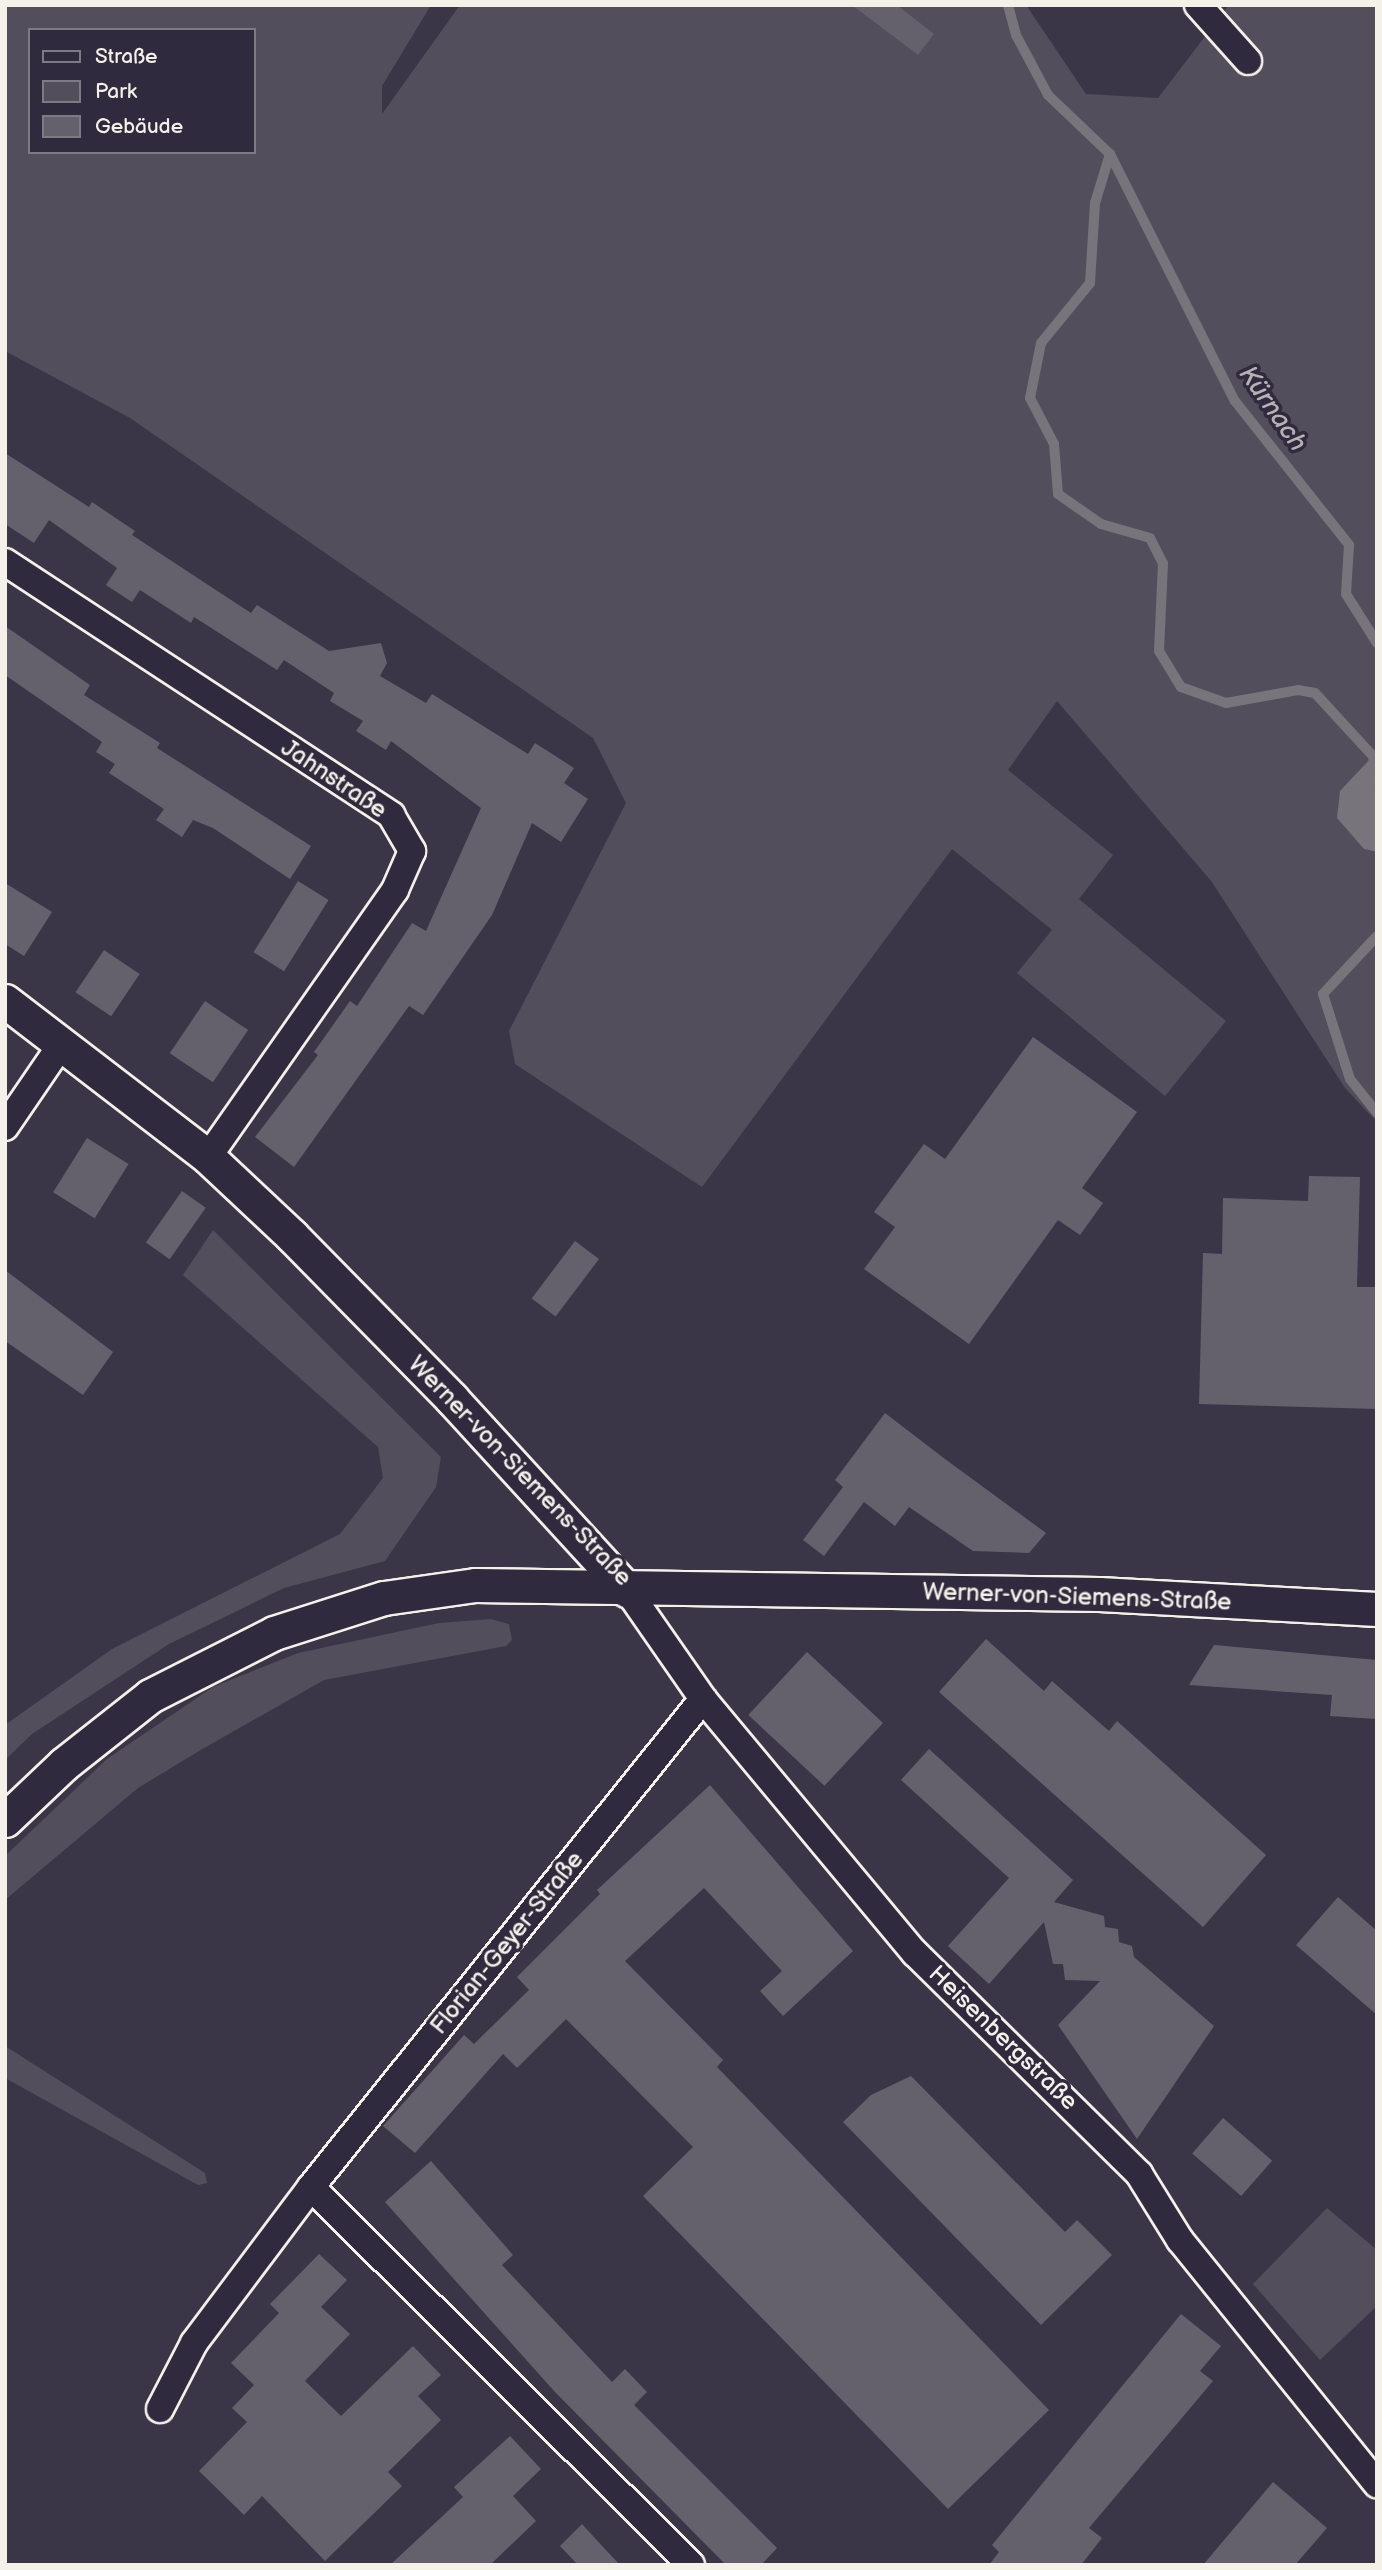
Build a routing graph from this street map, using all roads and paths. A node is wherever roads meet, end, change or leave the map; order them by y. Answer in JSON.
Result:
{"nodes":[{"id":1,"x":1198,"y":5,"type":"edge"},
{"id":2,"x":1248,"y":61,"type":"dead end"},
{"id":3,"x":5,"y":562,"type":"edge"},
{"id":4,"x":5,"y":1001,"type":"edge"},
{"id":5,"x":61,"y":1045,"type":"junction"},
{"id":6,"x":5,"y":1127,"type":"edge"},
{"id":7,"x":208,"y":1157,"type":"junction"},
{"id":8,"x":628,"y":1591,"type":"junction"},
{"id":9,"x":1377,"y":1609,"type":"edge"},
{"id":10,"x":703,"y":1699,"type":"junction"},
{"id":11,"x":5,"y":1820,"type":"edge"},
{"id":12,"x":311,"y":2187,"type":"junction"},
{"id":13,"x":160,"y":2409,"type":"dead end"},
{"id":14,"x":1377,"y":2484,"type":"edge"},
{"id":15,"x":691,"y":2565,"type":"edge"}],
"edges":[{"from":1,"to":2,"type":"street"},
{"from":3,"to":7,"type":"street","name":"Jahnstraße"},
{"from":4,"to":5,"type":"street","name":"Werner-von-Siemens-Straße"},
{"from":5,"to":6,"type":"street"},
{"from":5,"to":7,"type":"street","name":"Werner-von-Siemens-Straße"},
{"from":7,"to":8,"type":"street","name":"Werner-von-Siemens-Straße"},
{"from":8,"to":9,"type":"street","name":"Werner-von-Siemens-Straße"},
{"from":8,"to":10,"type":"street","name":"Heisenbergstraße"},
{"from":8,"to":11,"type":"street"},
{"from":10,"to":12,"type":"street","name":"Florian-Geyer-Straße"},
{"from":10,"to":14,"type":"street","name":"Heisenbergstraße"},
{"from":12,"to":13,"type":"street","name":"Florian-Geyer-Straße"},
{"from":12,"to":15,"type":"street"}]}
